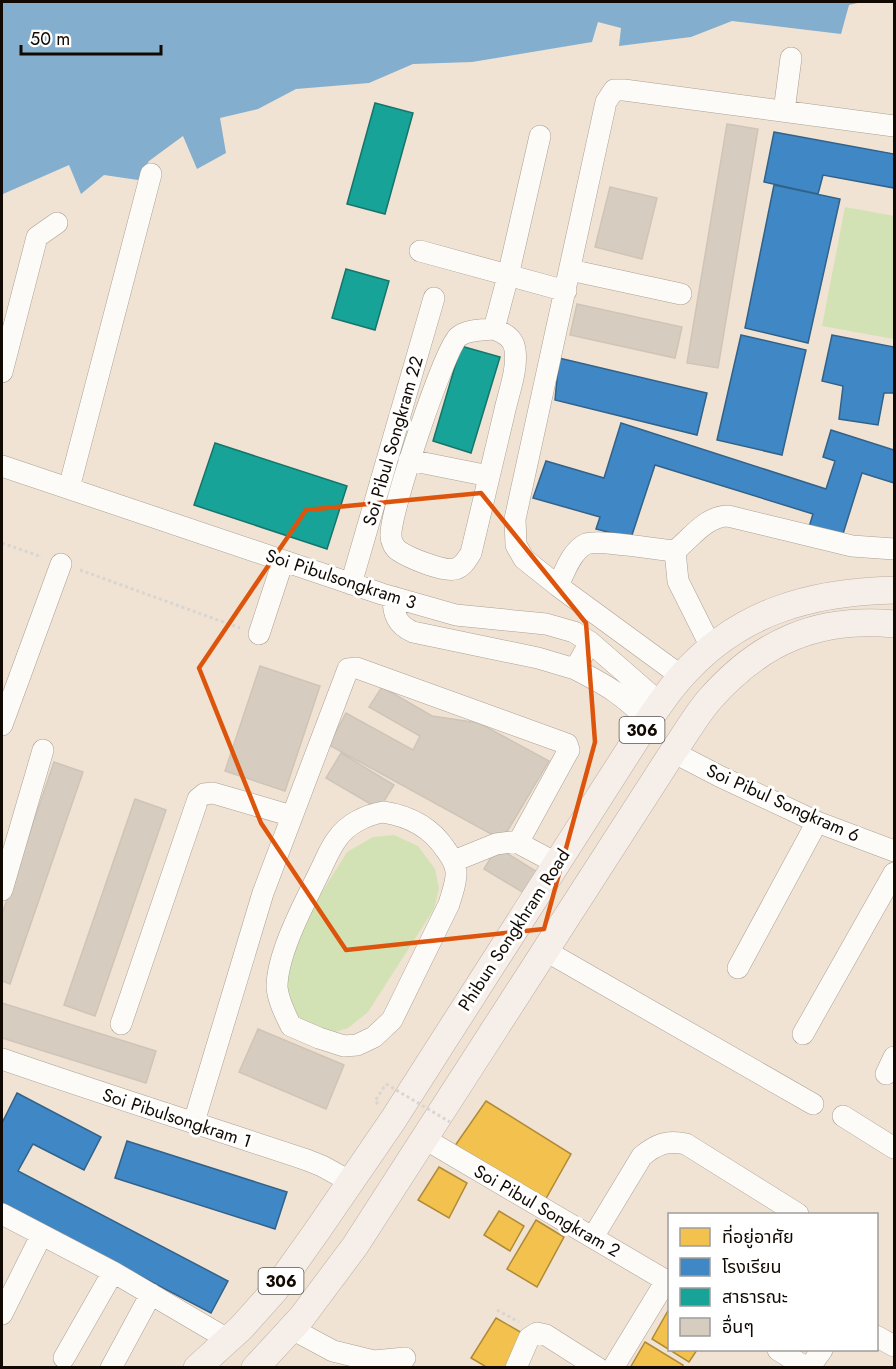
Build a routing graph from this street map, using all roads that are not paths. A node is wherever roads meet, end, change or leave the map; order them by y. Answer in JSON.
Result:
{"nodes":[{"id":1,"x":792,"y":58,"type":"dead end"},
{"id":2,"x":784,"y":111,"type":"junction"},
{"id":3,"x":894,"y":126,"type":"edge"},
{"id":4,"x":540,"y":136,"type":"dead end"},
{"id":5,"x":151,"y":174,"type":"dead end"},
{"id":6,"x":57,"y":223,"type":"dead end"},
{"id":7,"x":420,"y":251,"type":"dead end"},
{"id":8,"x":508,"y":276,"type":"junction"},
{"id":9,"x":568,"y":281,"type":"junction"},
{"id":10,"x":681,"y":294,"type":"dead end"},
{"id":11,"x":434,"y":298,"type":"dead end"},
{"id":12,"x":494,"y":329,"type":"junction"},
{"id":13,"x":3,"y":361,"type":"edge"},
{"id":14,"x":409,"y":460,"type":"junction"},
{"id":15,"x":5,"y":467,"type":"edge"},
{"id":16,"x":489,"y":476,"type":"junction"},
{"id":17,"x":69,"y":488,"type":"junction"},
{"id":18,"x":894,"y":549,"type":"edge"},
{"id":19,"x":675,"y":552,"type":"junction"},
{"id":20,"x":283,"y":561,"type":"junction"},
{"id":21,"x":62,"y":564,"type":"road end"},
{"id":22,"x":351,"y":584,"type":"junction"},
{"id":23,"x":563,"y":590,"type":"junction"},
{"id":24,"x":894,"y":590,"type":"edge"},
{"id":25,"x":393,"y":597,"type":"junction"},
{"id":26,"x":894,"y":624,"type":"edge"},
{"id":27,"x":566,"y":630,"type":"junction"},
{"id":28,"x":259,"y":634,"type":"road end"},
{"id":29,"x":590,"y":642,"type":"junction"},
{"id":30,"x":711,"y":647,"type":"junction"},
{"id":31,"x":575,"y":669,"type":"junction"},
{"id":32,"x":681,"y":676,"type":"junction"},
{"id":33,"x":9,"y":680,"type":"edge"},
{"id":34,"x":654,"y":712,"type":"junction"},
{"id":35,"x":2,"y":725,"type":"edge"},
{"id":36,"x":43,"y":750,"type":"dead end"},
{"id":37,"x":673,"y":752,"type":"junction"},
{"id":38,"x":292,"y":816,"type":"junction"},
{"id":39,"x":817,"y":822,"type":"junction"},
{"id":40,"x":519,"y":841,"type":"junction"},
{"id":41,"x":894,"y":851,"type":"edge"},
{"id":42,"x":454,"y":861,"type":"junction"},
{"id":43,"x":556,"y":863,"type":"junction"},
{"id":44,"x":894,"y":873,"type":"edge"},
{"id":45,"x":2,"y":890,"type":"edge"},
{"id":46,"x":546,"y":951,"type":"junction"},
{"id":47,"x":738,"y":968,"type":"dead end"},
{"id":48,"x":121,"y":1024,"type":"dead end"},
{"id":49,"x":802,"y":1034,"type":"dead end"},
{"id":50,"x":2,"y":1059,"type":"edge"},
{"id":51,"x":813,"y":1104,"type":"dead end"},
{"id":52,"x":384,"y":1111,"type":"junction"},
{"id":53,"x":843,"y":1116,"type":"dead end"},
{"id":54,"x":194,"y":1122,"type":"junction"},
{"id":55,"x":425,"y":1139,"type":"junction"},
{"id":56,"x":894,"y":1148,"type":"edge"},
{"id":57,"x":351,"y":1182,"type":"junction"},
{"id":58,"x":382,"y":1204,"type":"junction"},
{"id":59,"x":795,"y":1213,"type":"edge"},
{"id":60,"x":2,"y":1214,"type":"edge"},
{"id":61,"x":41,"y":1236,"type":"junction"},
{"id":62,"x":593,"y":1237,"type":"junction"},
{"id":63,"x":113,"y":1272,"type":"junction"},
{"id":64,"x":668,"y":1282,"type":"edge"},
{"id":65,"x":151,"y":1294,"type":"junction"},
{"id":66,"x":2,"y":1314,"type":"edge"},
{"id":67,"x":292,"y":1329,"type":"junction"},
{"id":68,"x":878,"y":1337,"type":"edge"},
{"id":69,"x":229,"y":1340,"type":"junction"},
{"id":70,"x":894,"y":1346,"type":"edge"},
{"id":71,"x":780,"y":1351,"type":"edge"},
{"id":72,"x":821,"y":1351,"type":"edge"},
{"id":73,"x":64,"y":1358,"type":"dead end"},
{"id":74,"x":405,"y":1358,"type":"dead end"},
{"id":75,"x":111,"y":1368,"type":"edge"},
{"id":76,"x":197,"y":1368,"type":"edge"},
{"id":77,"x":255,"y":1368,"type":"edge"},
{"id":78,"x":516,"y":1368,"type":"edge"},
{"id":79,"x":598,"y":1368,"type":"edge"},
{"id":80,"x":613,"y":1368,"type":"edge"},
{"id":81,"x":808,"y":1368,"type":"edge"}],
"edges":[{"from":1,"to":2,"type":"street"},
{"from":2,"to":3,"type":"street"},
{"from":2,"to":9,"type":"street"},
{"from":4,"to":8,"type":"street"},
{"from":5,"to":17,"type":"street"},
{"from":6,"to":13,"type":"street"},
{"from":7,"to":8,"type":"street"},
{"from":8,"to":9,"type":"street"},
{"from":8,"to":12,"type":"street"},
{"from":9,"to":10,"type":"street"},
{"from":9,"to":23,"type":"street"},
{"from":11,"to":22,"type":"street","name":"Soi Pibul Songkram 22"},
{"from":12,"to":14,"type":"street"},
{"from":12,"to":16,"type":"street"},
{"from":14,"to":16,"type":"street"},
{"from":14,"to":16,"type":"street"},
{"from":15,"to":17,"type":"street","name":"Soi Pibulsongkram 3"},
{"from":17,"to":20,"type":"street","name":"Soi Pibulsongkram 3"},
{"from":18,"to":19,"type":"street"},
{"from":19,"to":23,"type":"street"},
{"from":19,"to":30,"type":"street"},
{"from":20,"to":22,"type":"street","name":"Soi Pibulsongkram 3"},
{"from":20,"to":28,"type":"street"},
{"from":21,"to":33,"type":"street"},
{"from":22,"to":25,"type":"street","name":"Soi Pibulsongkram 3"},
{"from":23,"to":27,"type":"street"},
{"from":23,"to":32,"type":"street"},
{"from":24,"to":30,"type":"main road","name":"Phibun Songkhram Road","number":"306"},
{"from":25,"to":27,"type":"street","name":"Soi Pibulsongkram 3"},
{"from":25,"to":31,"type":"street"},
{"from":26,"to":37,"type":"main road","name":"Phibun Songkhram Road","number":"306"},
{"from":27,"to":29,"type":"street","name":"Soi Pibulsongkram 3"},
{"from":29,"to":31,"type":"street"},
{"from":29,"to":34,"type":"street","name":"Soi Pibulsongkram 3"},
{"from":30,"to":32,"type":"main road","name":"Phibun Songkhram Road","number":"306"},
{"from":31,"to":34,"type":"street"},
{"from":32,"to":34,"type":"main road","name":"Phibun Songkhram Road","number":"306"},
{"from":33,"to":35,"type":"street"},
{"from":34,"to":43,"type":"main road","name":"Phibun Songkhram Road","number":"306"},
{"from":36,"to":45,"type":"street"},
{"from":37,"to":39,"type":"street","name":"Soi Pibul Songkram 6"},
{"from":37,"to":46,"type":"main road","name":"Phibun Songkhram Road","number":"306"},
{"from":38,"to":40,"type":"street"},
{"from":38,"to":48,"type":"street"},
{"from":38,"to":54,"type":"street"},
{"from":39,"to":41,"type":"street","name":"Soi Pibul Songkram 6"},
{"from":39,"to":47,"type":"street"},
{"from":40,"to":42,"type":"street"},
{"from":40,"to":43,"type":"street"},
{"from":42,"to":42,"type":"street"},
{"from":43,"to":52,"type":"main road","name":"Phibun Songkhram Road","number":"306"},
{"from":44,"to":49,"type":"street"},
{"from":46,"to":51,"type":"street"},
{"from":46,"to":55,"type":"main road","name":"Phibun Songkhram Road","number":"306"},
{"from":50,"to":54,"type":"street","name":"Soi Pibulsongkram 1"},
{"from":52,"to":55,"type":"main road"},
{"from":52,"to":57,"type":"main road","name":"Phibun Songkhram Road","number":"306"},
{"from":53,"to":56,"type":"street"},
{"from":54,"to":57,"type":"street","name":"Soi Pibulsongkram 1"},
{"from":55,"to":58,"type":"main road","name":"Phibun Songkhram Road","number":"306"},
{"from":55,"to":62,"type":"street","name":"Soi Pibul Songkram 2"},
{"from":57,"to":58,"type":"main road"},
{"from":57,"to":69,"type":"main road","name":"Phibun Songkhram Road","number":"306"},
{"from":58,"to":67,"type":"main road","name":"Phibun Songkhram Road","number":"306"},
{"from":59,"to":62,"type":"street"},
{"from":60,"to":61,"type":"street"},
{"from":61,"to":63,"type":"street"},
{"from":61,"to":66,"type":"street"},
{"from":62,"to":64,"type":"street","name":"Soi Pibul Songkram 2"},
{"from":63,"to":65,"type":"street"},
{"from":63,"to":73,"type":"street"},
{"from":64,"to":80,"type":"street"},
{"from":65,"to":69,"type":"street"},
{"from":65,"to":75,"type":"street"},
{"from":67,"to":74,"type":"street"},
{"from":67,"to":77,"type":"main road","name":"Phibun Songkhram Road","number":"306"},
{"from":68,"to":70,"type":"street"},
{"from":69,"to":76,"type":"main road","name":"Phibun Songkhram Road","number":"306"},
{"from":71,"to":81,"type":"street"},
{"from":72,"to":81,"type":"street"},
{"from":78,"to":79,"type":"street"}]}
